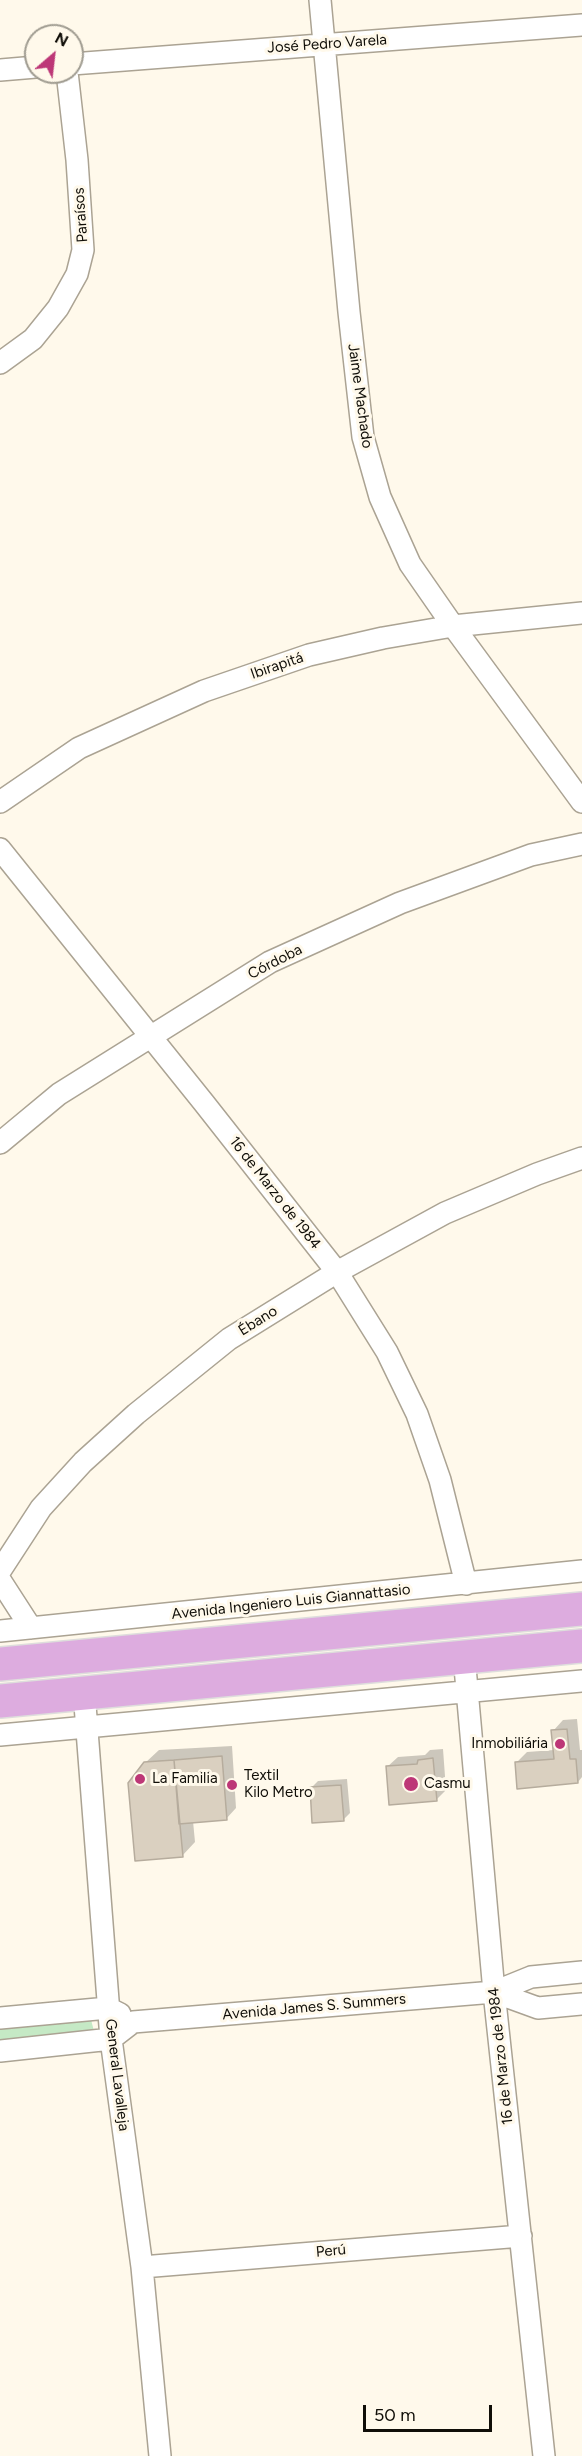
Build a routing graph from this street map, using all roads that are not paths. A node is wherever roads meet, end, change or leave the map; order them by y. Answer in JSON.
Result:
{"nodes":[{"id":1,"x":320,"y":0,"type":"edge"},
{"id":2,"x":582,"y":25,"type":"edge"},
{"id":3,"x":324,"y":44,"type":"junction"},
{"id":4,"x":84,"y":63,"type":"edge"},
{"id":5,"x":24,"y":68,"type":"edge"},
{"id":6,"x":0,"y":70,"type":"edge"},
{"id":7,"x":68,"y":84,"type":"edge"},
{"id":8,"x":0,"y":363,"type":"edge"},
{"id":9,"x":582,"y":613,"type":"edge"},
{"id":10,"x":453,"y":626,"type":"junction"},
{"id":11,"x":0,"y":802,"type":"edge"},
{"id":12,"x":582,"y":802,"type":"edge"},
{"id":13,"x":582,"y":844,"type":"edge"},
{"id":14,"x":0,"y":849,"type":"edge"},
{"id":15,"x":150,"y":1035,"type":"junction"},
{"id":16,"x":0,"y":1143,"type":"edge"},
{"id":17,"x":582,"y":1158,"type":"edge"},
{"id":18,"x":337,"y":1272,"type":"junction"},
{"id":19,"x":0,"y":1571,"type":"edge"},
{"id":20,"x":582,"y":1571,"type":"edge"},
{"id":21,"x":0,"y":1580,"type":"edge"},
{"id":22,"x":466,"y":1584,"type":"junction"},
{"id":23,"x":582,"y":1609,"type":"edge"},
{"id":24,"x":31,"y":1629,"type":"junction"},
{"id":25,"x":0,"y":1631,"type":"edge"},
{"id":26,"x":582,"y":1646,"type":"edge"},
{"id":27,"x":464,"y":1656,"type":"junction"},
{"id":28,"x":0,"y":1664,"type":"edge"},
{"id":29,"x":582,"y":1682,"type":"edge"},
{"id":30,"x":84,"y":1692,"type":"junction"},
{"id":31,"x":466,"y":1692,"type":"junction"},
{"id":32,"x":0,"y":1701,"type":"edge"},
{"id":33,"x":88,"y":1726,"type":"junction"},
{"id":34,"x":0,"y":1735,"type":"edge"},
{"id":35,"x":582,"y":1972,"type":"edge"},
{"id":36,"x":494,"y":1992,"type":"junction"},
{"id":37,"x":582,"y":2004,"type":"edge"},
{"id":38,"x":108,"y":2008,"type":"junction"},
{"id":39,"x":0,"y":2018,"type":"edge"},
{"id":40,"x":133,"y":2022,"type":"junction"},
{"id":41,"x":111,"y":2039,"type":"junction"},
{"id":42,"x":0,"y":2051,"type":"edge"},
{"id":43,"x":521,"y":2236,"type":"junction"},
{"id":44,"x":142,"y":2267,"type":"junction"},
{"id":45,"x":160,"y":2456,"type":"edge"},
{"id":46,"x":544,"y":2456,"type":"edge"}],
"edges":[{"from":1,"to":3,"type":"street","name":"Jaime Machado"},
{"from":2,"to":3,"type":"street","name":"José Pedro Varela"},
{"from":3,"to":4,"type":"street","name":"José Pedro Varela"},
{"from":3,"to":10,"type":"street","name":"Jaime Machado"},
{"from":5,"to":6,"type":"street"},
{"from":7,"to":8,"type":"street","name":"Paraísos"},
{"from":9,"to":10,"type":"street","name":"Ibirapitá"},
{"from":10,"to":11,"type":"street","name":"Ibirapitá"},
{"from":10,"to":12,"type":"street","name":"Jaime Machado"},
{"from":13,"to":15,"type":"street","name":"Córdoba"},
{"from":14,"to":15,"type":"street","name":"16 de Marzo de 1984"},
{"from":15,"to":16,"type":"street","name":"Córdoba"},
{"from":15,"to":18,"type":"street","name":"16 de Marzo de 1984"},
{"from":17,"to":18,"type":"street","name":"Ébano"},
{"from":18,"to":19,"type":"street","name":"Ébano"},
{"from":18,"to":22,"type":"street","name":"16 de Marzo de 1984"},
{"from":20,"to":22,"type":"street","name":"Avenida Ingeniero Luis Giannattasio"},
{"from":21,"to":24,"type":"street"},
{"from":22,"to":24,"type":"street","name":"Avenida Ingeniero Luis Giannattasio"},
{"from":23,"to":28,"type":"main road"},
{"from":24,"to":25,"type":"street","name":"Avenida Ingeniero Luis Giannattasio"},
{"from":26,"to":27,"type":"main road"},
{"from":27,"to":30,"type":"main road"},
{"from":27,"to":31,"type":"street","name":"16 de Marzo de 1984"},
{"from":29,"to":31,"type":"street"},
{"from":30,"to":32,"type":"main road"},
{"from":30,"to":33,"type":"street","name":"General Lavalleja"},
{"from":31,"to":33,"type":"street"},
{"from":31,"to":36,"type":"street","name":"16 de Marzo de 1984"},
{"from":33,"to":34,"type":"street"},
{"from":33,"to":38,"type":"street","name":"General Lavalleja"},
{"from":35,"to":36,"type":"street","name":"Avenida James S. Summers"},
{"from":36,"to":37,"type":"street","name":"Avenida James S. Summers"},
{"from":36,"to":40,"type":"street","name":"Avenida James S. Summers"},
{"from":36,"to":43,"type":"street","name":"16 de Marzo de 1984"},
{"from":38,"to":39,"type":"street"},
{"from":38,"to":40,"type":"street"},
{"from":38,"to":41,"type":"street","name":"General Lavalleja"},
{"from":40,"to":41,"type":"street"},
{"from":41,"to":42,"type":"street"},
{"from":41,"to":44,"type":"street","name":"General Lavalleja"},
{"from":43,"to":44,"type":"street","name":"Perú"},
{"from":43,"to":46,"type":"street","name":"16 de Marzo de 1984"},
{"from":44,"to":45,"type":"street","name":"General Lavalleja"}]}
